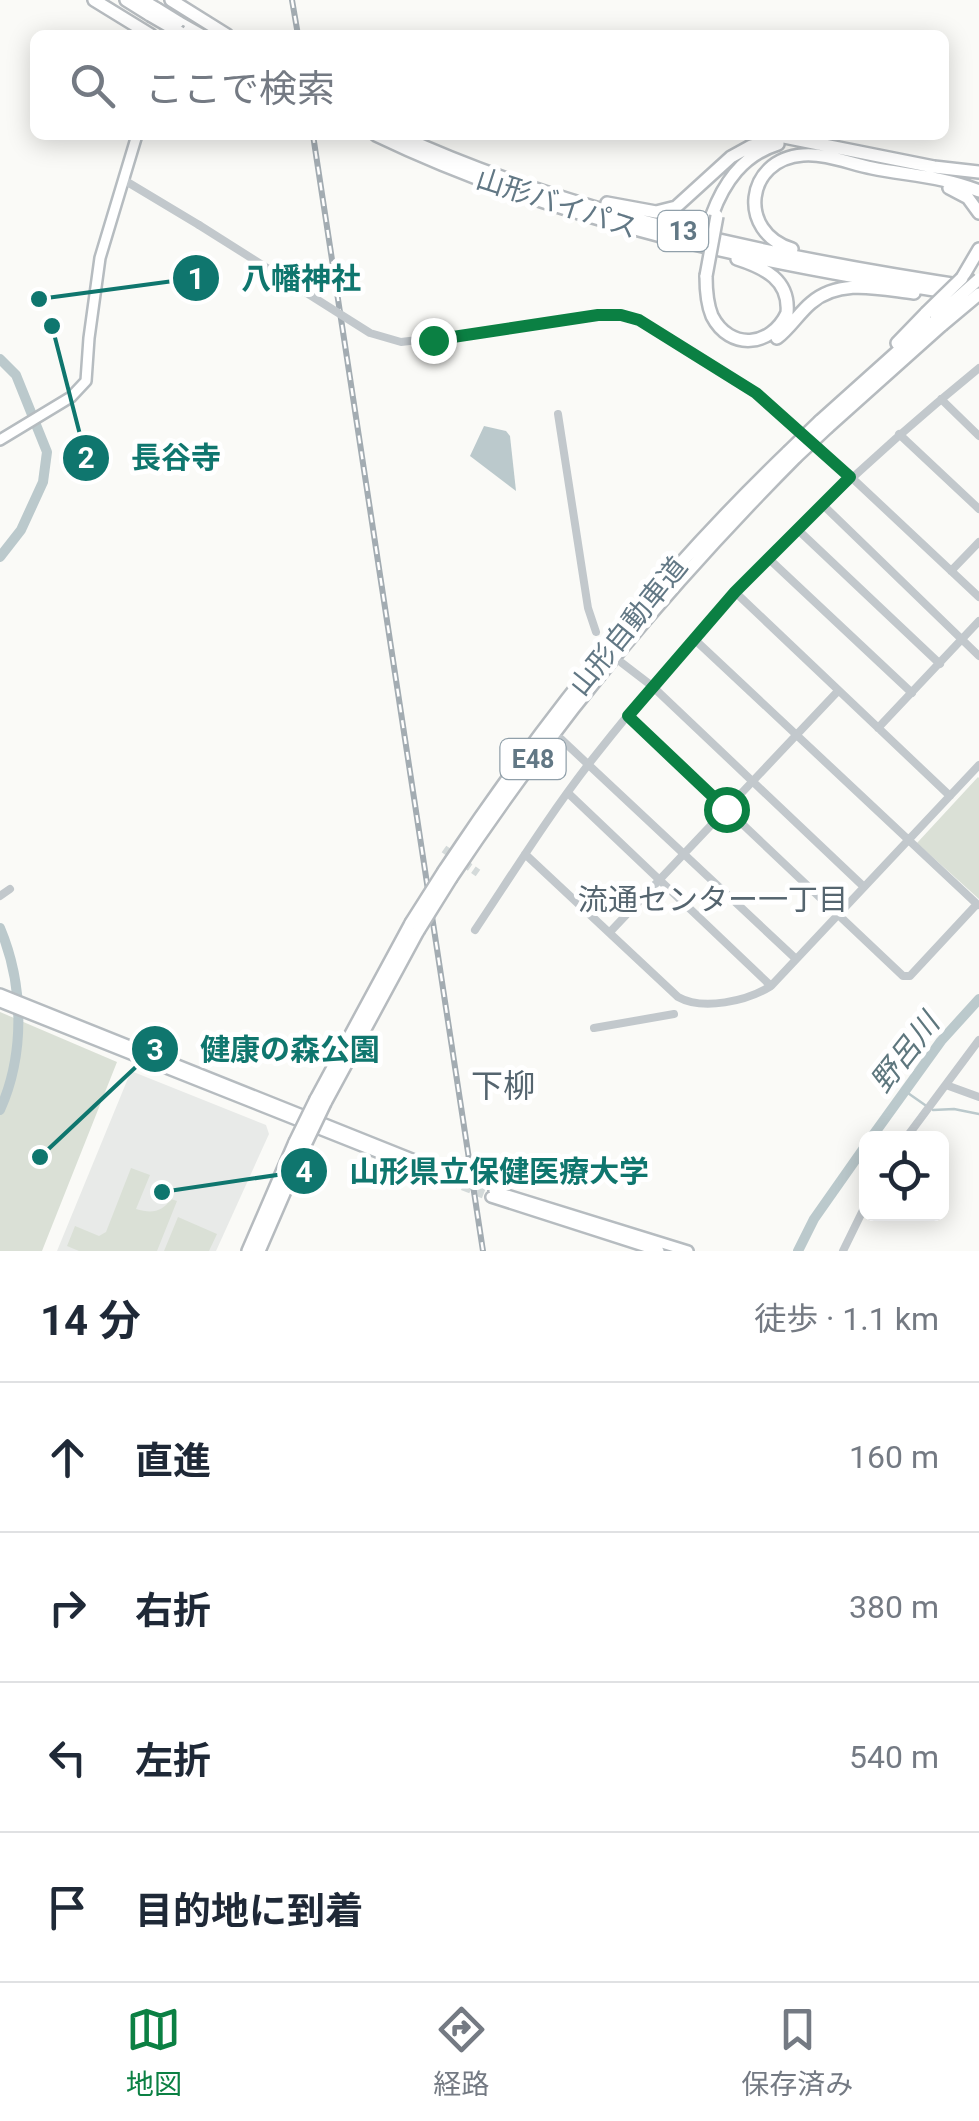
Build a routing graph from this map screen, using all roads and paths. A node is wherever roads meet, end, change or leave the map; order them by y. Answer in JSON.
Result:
{"nodes":[{"id":1,"x":94,"y":0,"type":"edge"},
{"id":2,"x":126,"y":0,"type":"edge"},
{"id":3,"x":142,"y":0,"type":"edge"},
{"id":4,"x":174,"y":1,"type":"edge"},
{"id":5,"x":153,"y":12,"type":"junction"},
{"id":6,"x":143,"y":30,"type":"edge"},
{"id":7,"x":165,"y":30,"type":"edge"},
{"id":8,"x":181,"y":30,"type":"edge"},
{"id":9,"x":219,"y":30,"type":"edge"},
{"id":10,"x":135,"y":140,"type":"edge"},
{"id":11,"x":404,"y":140,"type":"edge"},
{"id":12,"x":405,"y":140,"type":"edge"},
{"id":13,"x":773,"y":140,"type":"edge"},
{"id":14,"x":802,"y":140,"type":"edge"},
{"id":15,"x":827,"y":144,"type":"junction"},
{"id":16,"x":831,"y":159,"type":"junction"},
{"id":17,"x":464,"y":162,"type":"junction"},
{"id":18,"x":934,"y":167,"type":"junction"},
{"id":19,"x":979,"y":172,"type":"edge"},
{"id":20,"x":916,"y":176,"type":"junction"},
{"id":21,"x":124,"y":180,"type":"junction"},
{"id":22,"x":979,"y":188,"type":"edge"},
{"id":23,"x":979,"y":213,"type":"edge"},
{"id":24,"x":715,"y":216,"type":"junction"},
{"id":25,"x":629,"y":228,"type":"junction"},
{"id":26,"x":979,"y":248,"type":"edge"},
{"id":27,"x":703,"y":275,"type":"junction"},
{"id":28,"x":979,"y":279,"type":"edge"},
{"id":29,"x":931,"y":285,"type":"junction"},
{"id":30,"x":979,"y":293,"type":"edge"},
{"id":31,"x":935,"y":318,"type":"junction"},
{"id":32,"x":978,"y":371,"type":"edge"},
{"id":33,"x":940,"y":399,"type":"junction"},
{"id":34,"x":558,"y":414,"type":"dead end"},
{"id":35,"x":899,"y":434,"type":"junction"},
{"id":36,"x":979,"y":436,"type":"edge"},
{"id":37,"x":0,"y":440,"type":"edge"},
{"id":38,"x":850,"y":477,"type":"junction"},
{"id":39,"x":822,"y":504,"type":"junction"},
{"id":40,"x":979,"y":510,"type":"edge"},
{"id":41,"x":796,"y":528,"type":"junction"},
{"id":42,"x":979,"y":542,"type":"edge"},
{"id":43,"x":768,"y":558,"type":"junction"},
{"id":44,"x":952,"y":570,"type":"junction"},
{"id":45,"x":735,"y":592,"type":"junction"},
{"id":46,"x":979,"y":598,"type":"edge"},
{"id":47,"x":979,"y":622,"type":"edge"},
{"id":48,"x":596,"y":632,"type":"dead end"},
{"id":49,"x":693,"y":638,"type":"junction"},
{"id":50,"x":962,"y":640,"type":"junction"},
{"id":51,"x":979,"y":656,"type":"edge"},
{"id":52,"x":622,"y":662,"type":"dead end"},
{"id":53,"x":940,"y":664,"type":"junction"},
{"id":54,"x":652,"y":686,"type":"junction"},
{"id":55,"x":838,"y":690,"type":"junction"},
{"id":56,"x":912,"y":693,"type":"junction"},
{"id":57,"x":628,"y":716,"type":"junction"},
{"id":58,"x":878,"y":728,"type":"junction"},
{"id":59,"x":796,"y":734,"type":"junction"},
{"id":60,"x":560,"y":739,"type":"dead end"},
{"id":61,"x":589,"y":764,"type":"junction"},
{"id":62,"x":979,"y":765,"type":"edge"},
{"id":63,"x":753,"y":781,"type":"junction"},
{"id":64,"x":568,"y":793,"type":"junction"},
{"id":65,"x":950,"y":796,"type":"junction"},
{"id":66,"x":726,"y":809,"type":"junction"},
{"id":67,"x":907,"y":841,"type":"junction"},
{"id":68,"x":526,"y":854,"type":"junction"},
{"id":69,"x":683,"y":854,"type":"junction"},
{"id":70,"x":660,"y":880,"type":"junction"},
{"id":71,"x":864,"y":886,"type":"junction"},
{"id":72,"x":10,"y":888,"type":"dead end"},
{"id":73,"x":0,"y":896,"type":"edge"},
{"id":74,"x":978,"y":905,"type":"edge"},
{"id":75,"x":838,"y":915,"type":"junction"},
{"id":76,"x":475,"y":930,"type":"dead end"},
{"id":77,"x":610,"y":932,"type":"junction"},
{"id":78,"x":796,"y":960,"type":"junction"},
{"id":79,"x":771,"y":986,"type":"junction"},
{"id":80,"x":0,"y":994,"type":"edge"},
{"id":81,"x":0,"y":1002,"type":"edge"},
{"id":82,"x":674,"y":1014,"type":"dead end"},
{"id":83,"x":594,"y":1028,"type":"dead end"},
{"id":84,"x":979,"y":1040,"type":"edge"},
{"id":85,"x":946,"y":1085,"type":"junction"},
{"id":86,"x":979,"y":1097,"type":"edge"},
{"id":87,"x":911,"y":1131,"type":"edge"},
{"id":88,"x":300,"y":1144,"type":"junction"},
{"id":89,"x":859,"y":1218,"type":"edge"},
{"id":90,"x":248,"y":1251,"type":"edge"},
{"id":91,"x":258,"y":1251,"type":"edge"},
{"id":92,"x":659,"y":1251,"type":"edge"},
{"id":93,"x":688,"y":1251,"type":"edge"},
{"id":94,"x":843,"y":1251,"type":"edge"}],
"edges":[{"from":1,"to":6,"type":"highway"},
{"from":2,"to":5,"type":"highway"},
{"from":3,"to":5,"type":"highway"},
{"from":4,"to":7,"type":"main road"},
{"from":4,"to":9,"type":"highway"},
{"from":5,"to":8,"type":"highway","bridge":true},
{"from":10,"to":21,"type":"main road"},
{"from":11,"to":25,"type":"highway","name":"山形バイパス","number":"13"},
{"from":12,"to":17,"type":"highway","name":"山形バイパス","number":"13"},
{"from":13,"to":17,"type":"highway"},
{"from":14,"to":15,"type":"highway"},
{"from":15,"to":18,"type":"highway"},
{"from":15,"to":24,"type":"highway"},
{"from":16,"to":20,"type":"highway"},
{"from":16,"to":24,"type":"highway"},
{"from":16,"to":29,"type":"highway"},
{"from":17,"to":29,"type":"highway","name":"山形バイパス","number":"13"},
{"from":18,"to":19,"type":"highway"},
{"from":18,"to":22,"type":"highway"},
{"from":20,"to":22,"type":"highway"},
{"from":20,"to":23,"type":"highway"},
{"from":21,"to":37,"type":"main road"},
{"from":21,"to":38,"type":"street","bridge":true},
{"from":24,"to":27,"type":"highway","bridge":true},
{"from":25,"to":27,"type":"highway"},
{"from":25,"to":29,"type":"highway","name":"山形バイパス","number":"13"},
{"from":26,"to":31,"type":"highway","bridge":true},
{"from":27,"to":29,"type":"highway"},
{"from":28,"to":31,"type":"highway","name":"山形自動車道","number":"E48","bridge":true},
{"from":29,"to":30,"type":"highway","name":"山形バイパス","number":"13"},
{"from":30,"to":31,"type":"highway","name":"山形自動車道","number":"E48","bridge":true},
{"from":31,"to":88,"type":"highway","name":"山形自動車道","number":"E48","bridge":true},
{"from":32,"to":33,"type":"street"},
{"from":33,"to":35,"type":"street"},
{"from":33,"to":36,"type":"street"},
{"from":34,"to":48,"type":"street"},
{"from":35,"to":38,"type":"street"},
{"from":35,"to":40,"type":"street"},
{"from":38,"to":39,"type":"street"},
{"from":38,"to":44,"type":"street"},
{"from":39,"to":41,"type":"street"},
{"from":39,"to":50,"type":"street"},
{"from":41,"to":43,"type":"street"},
{"from":41,"to":53,"type":"street"},
{"from":42,"to":44,"type":"street"},
{"from":43,"to":45,"type":"street"},
{"from":43,"to":56,"type":"street"},
{"from":44,"to":46,"type":"street"},
{"from":45,"to":49,"type":"street"},
{"from":45,"to":55,"type":"street"},
{"from":47,"to":50,"type":"street"},
{"from":49,"to":54,"type":"street"},
{"from":49,"to":59,"type":"street"},
{"from":50,"to":51,"type":"street"},
{"from":50,"to":53,"type":"street"},
{"from":52,"to":54,"type":"street"},
{"from":53,"to":56,"type":"street"},
{"from":54,"to":57,"type":"street"},
{"from":54,"to":63,"type":"street"},
{"from":55,"to":58,"type":"street"},
{"from":55,"to":59,"type":"street"},
{"from":56,"to":58,"type":"street"},
{"from":57,"to":61,"type":"street"},
{"from":57,"to":66,"type":"street"},
{"from":58,"to":65,"type":"street"},
{"from":59,"to":63,"type":"street"},
{"from":59,"to":67,"type":"street"},
{"from":60,"to":61,"type":"street"},
{"from":61,"to":64,"type":"street"},
{"from":61,"to":69,"type":"street"},
{"from":62,"to":65,"type":"street"},
{"from":63,"to":66,"type":"street"},
{"from":63,"to":71,"type":"street"},
{"from":64,"to":68,"type":"street"},
{"from":64,"to":70,"type":"street"},
{"from":65,"to":67,"type":"street"},
{"from":66,"to":69,"type":"street"},
{"from":66,"to":75,"type":"street"},
{"from":67,"to":71,"type":"street"},
{"from":67,"to":74,"type":"street"},
{"from":68,"to":76,"type":"street"},
{"from":68,"to":77,"type":"street"},
{"from":69,"to":70,"type":"street"},
{"from":69,"to":78,"type":"street"},
{"from":70,"to":77,"type":"street"},
{"from":70,"to":79,"type":"street"},
{"from":71,"to":75,"type":"street"},
{"from":72,"to":73,"type":"street"},
{"from":74,"to":75,"type":"street"},
{"from":75,"to":78,"type":"street"},
{"from":77,"to":79,"type":"street"},
{"from":78,"to":79,"type":"street"},
{"from":80,"to":81,"type":"main road"},
{"from":82,"to":83,"type":"street"},
{"from":84,"to":85,"type":"street"},
{"from":85,"to":86,"type":"street"},
{"from":85,"to":87,"type":"street"},
{"from":88,"to":90,"type":"highway","name":"山形自動車道","number":"E48"},
{"from":88,"to":91,"type":"highway","name":"山形自動車道","number":"E48"},
{"from":89,"to":94,"type":"street"},
{"from":92,"to":93,"type":"main road"}]}
